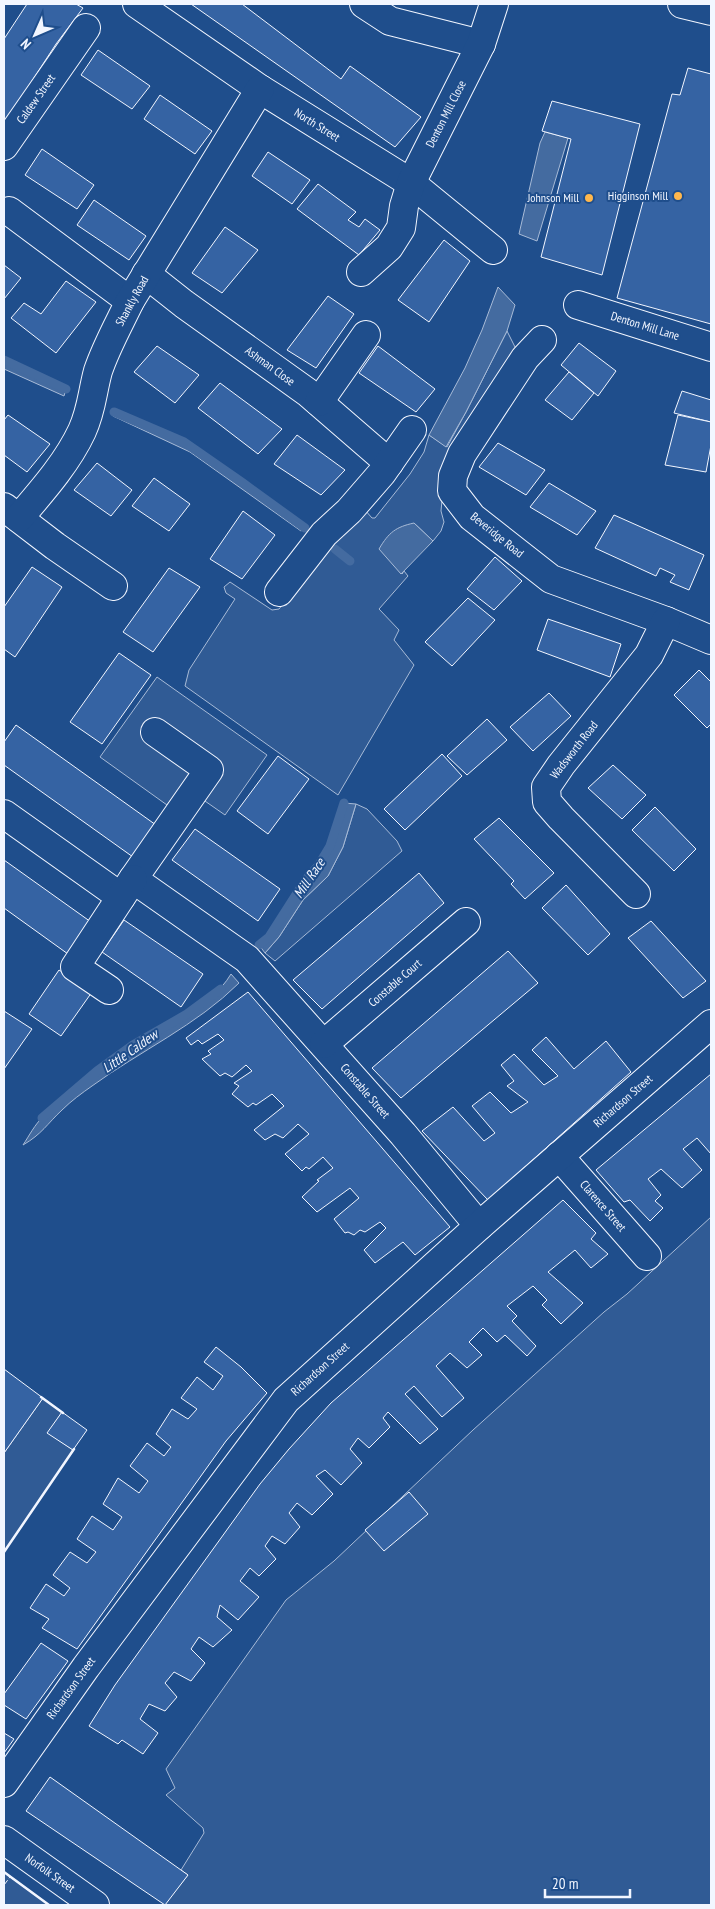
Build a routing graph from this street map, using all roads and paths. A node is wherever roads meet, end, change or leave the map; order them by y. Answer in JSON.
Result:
{"nodes":[{"id":1,"x":137,"y":4,"type":"edge"},
{"id":2,"x":364,"y":4,"type":"edge"},
{"id":3,"x":494,"y":4,"type":"edge"},
{"id":4,"x":682,"y":4,"type":"edge"},
{"id":5,"x":711,"y":11,"type":"edge"},
{"id":6,"x":86,"y":28,"type":"dead end"},
{"id":7,"x":481,"y":44,"type":"junction"},
{"id":8,"x":260,"y":89,"type":"junction"},
{"id":9,"x":4,"y":146,"type":"edge"},
{"id":10,"x":410,"y":183,"type":"junction"},
{"id":11,"x":10,"y":211,"type":"dead end"},
{"id":12,"x":493,"y":250,"type":"dead end"},
{"id":13,"x":361,"y":272,"type":"dead end"},
{"id":14,"x":146,"y":274,"type":"junction"},
{"id":15,"x":130,"y":301,"type":"junction"},
{"id":16,"x":578,"y":305,"type":"dead end"},
{"id":17,"x":366,"y":335,"type":"dead end"},
{"id":18,"x":542,"y":340,"type":"dead end"},
{"id":19,"x":711,"y":347,"type":"edge"},
{"id":20,"x":319,"y":402,"type":"junction"},
{"id":21,"x":412,"y":430,"type":"dead end"},
{"id":22,"x":389,"y":463,"type":"junction"},
{"id":23,"x":11,"y":512,"type":"edge"},
{"id":24,"x":113,"y":586,"type":"dead end"},
{"id":25,"x":279,"y":592,"type":"dead end"},
{"id":26,"x":666,"y":620,"type":"junction"},
{"id":27,"x":711,"y":640,"type":"edge"},
{"id":28,"x":155,"y":732,"type":"dead end"},
{"id":29,"x":4,"y":814,"type":"edge"},
{"id":30,"x":121,"y":889,"type":"junction"},
{"id":31,"x":636,"y":894,"type":"dead end"},
{"id":32,"x":466,"y":922,"type":"dead end"},
{"id":33,"x":109,"y":990,"type":"dead end"},
{"id":34,"x":711,"y":1024,"type":"edge"},
{"id":35,"x":324,"y":1044,"type":"junction"},
{"id":36,"x":559,"y":1156,"type":"junction"},
{"id":37,"x":479,"y":1226,"type":"junction"},
{"id":38,"x":647,"y":1256,"type":"dead end"},
{"id":39,"x":4,"y":1783,"type":"edge"},
{"id":40,"x":4,"y":1840,"type":"edge"},
{"id":41,"x":95,"y":1905,"type":"edge"}],
"edges":[{"from":1,"to":8,"type":"street","name":"North Street"},
{"from":2,"to":7,"type":"street"},
{"from":3,"to":7,"type":"street","name":"Denton Mill Close"},
{"from":4,"to":5,"type":"street"},
{"from":6,"to":9,"type":"street","name":"Caldew Street"},
{"from":7,"to":10,"type":"street","name":"Denton Mill Close"},
{"from":8,"to":10,"type":"street","name":"North Street"},
{"from":8,"to":14,"type":"street","name":"Shankly Road"},
{"from":10,"to":12,"type":"street","name":"North Street"},
{"from":10,"to":13,"type":"street","name":"Denton Mill Close"},
{"from":11,"to":15,"type":"street"},
{"from":14,"to":15,"type":"street","name":"Shankly Road"},
{"from":14,"to":20,"type":"street","name":"Ashman Close"},
{"from":15,"to":23,"type":"street","name":"Shankly Road"},
{"from":16,"to":19,"type":"street","name":"Denton Mill Lane"},
{"from":17,"to":20,"type":"street"},
{"from":18,"to":26,"type":"street","name":"Beveridge Road"},
{"from":20,"to":22,"type":"street","name":"Ashman Close"},
{"from":21,"to":22,"type":"street"},
{"from":22,"to":25,"type":"street"},
{"from":23,"to":24,"type":"street","name":"Shankly Road"},
{"from":26,"to":27,"type":"street","name":"Beveridge Road"},
{"from":26,"to":31,"type":"street","name":"Wadsworth Road"},
{"from":28,"to":30,"type":"street"},
{"from":29,"to":30,"type":"street","name":"Constable Street"},
{"from":30,"to":33,"type":"street"},
{"from":30,"to":35,"type":"street","name":"Constable Street"},
{"from":32,"to":35,"type":"street","name":"Constable Court"},
{"from":34,"to":36,"type":"street","name":"Richardson Street"},
{"from":35,"to":37,"type":"street","name":"Constable Street"},
{"from":36,"to":37,"type":"street","name":"Richardson Street"},
{"from":36,"to":38,"type":"street","name":"Clarence Street"},
{"from":37,"to":39,"type":"street","name":"Richardson Street"},
{"from":40,"to":41,"type":"street","name":"Norfolk Street"}]}
